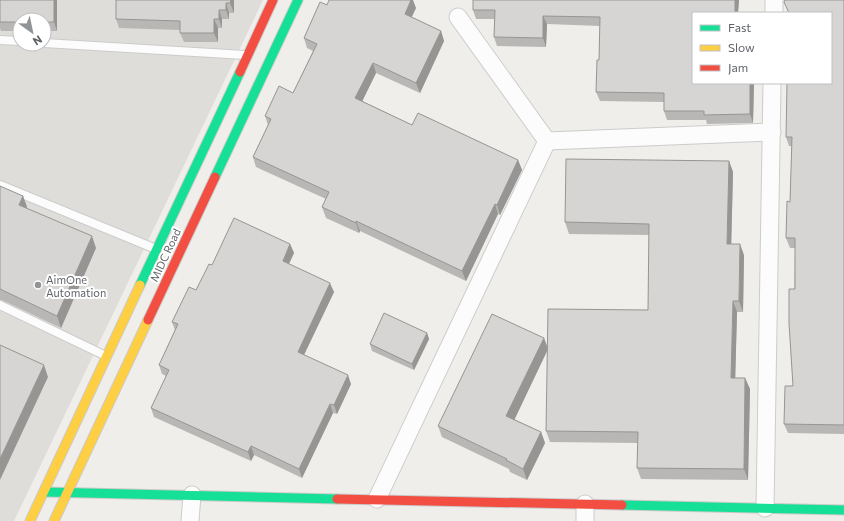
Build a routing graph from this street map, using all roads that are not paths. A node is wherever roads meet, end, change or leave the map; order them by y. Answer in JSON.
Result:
{"nodes":[{"id":1,"x":273,"y":0,"type":"edge"},
{"id":2,"x":298,"y":0,"type":"edge"},
{"id":3,"x":774,"y":0,"type":"edge"},
{"id":4,"x":774,"y":12,"type":"edge"},
{"id":5,"x":458,"y":17,"type":"dead end"},
{"id":6,"x":0,"y":40,"type":"edge"},
{"id":7,"x":12,"y":41,"type":"edge"},
{"id":8,"x":52,"y":43,"type":"edge"},
{"id":9,"x":246,"y":55,"type":"junction"},
{"id":10,"x":772,"y":84,"type":"edge"},
{"id":11,"x":772,"y":132,"type":"junction"},
{"id":12,"x":547,"y":142,"type":"junction"},
{"id":13,"x":0,"y":185,"type":"edge"},
{"id":14,"x":156,"y":250,"type":"junction"},
{"id":15,"x":0,"y":305,"type":"edge"},
{"id":16,"x":107,"y":356,"type":"junction"},
{"id":17,"x":44,"y":492,"type":"junction"},
{"id":18,"x":67,"y":492,"type":"junction"},
{"id":19,"x":192,"y":495,"type":"junction"},
{"id":20,"x":377,"y":499,"type":"junction"},
{"id":21,"x":765,"y":508,"type":"junction"},
{"id":22,"x":844,"y":510,"type":"edge"},
{"id":23,"x":585,"y":513,"type":"edge"},
{"id":24,"x":793,"y":515,"type":"edge"},
{"id":25,"x":30,"y":521,"type":"edge"},
{"id":26,"x":54,"y":521,"type":"edge"},
{"id":27,"x":190,"y":521,"type":"edge"}],
"edges":[{"from":1,"to":9,"type":"main road","name":"MIDC Road"},
{"from":2,"to":18,"type":"main road","name":"MIDC Road"},
{"from":3,"to":4,"type":"street"},
{"from":5,"to":12,"type":"street"},
{"from":6,"to":7,"type":"lane"},
{"from":8,"to":9,"type":"lane"},
{"from":9,"to":14,"type":"main road","name":"MIDC Road"},
{"from":10,"to":11,"type":"street"},
{"from":11,"to":12,"type":"street"},
{"from":11,"to":21,"type":"street"},
{"from":12,"to":20,"type":"street"},
{"from":13,"to":14,"type":"lane"},
{"from":14,"to":16,"type":"main road","name":"MIDC Road"},
{"from":15,"to":16,"type":"lane"},
{"from":16,"to":17,"type":"main road","name":"MIDC Road"},
{"from":17,"to":18,"type":"main road"},
{"from":17,"to":25,"type":"main road","name":"MIDC Road"},
{"from":18,"to":19,"type":"main road"},
{"from":18,"to":26,"type":"main road","name":"MIDC Road"},
{"from":19,"to":20,"type":"main road"},
{"from":19,"to":27,"type":"street"},
{"from":20,"to":23,"type":"main road"},
{"from":21,"to":23,"type":"main road"},
{"from":21,"to":24,"type":"main road"},
{"from":22,"to":24,"type":"main road"}]}
